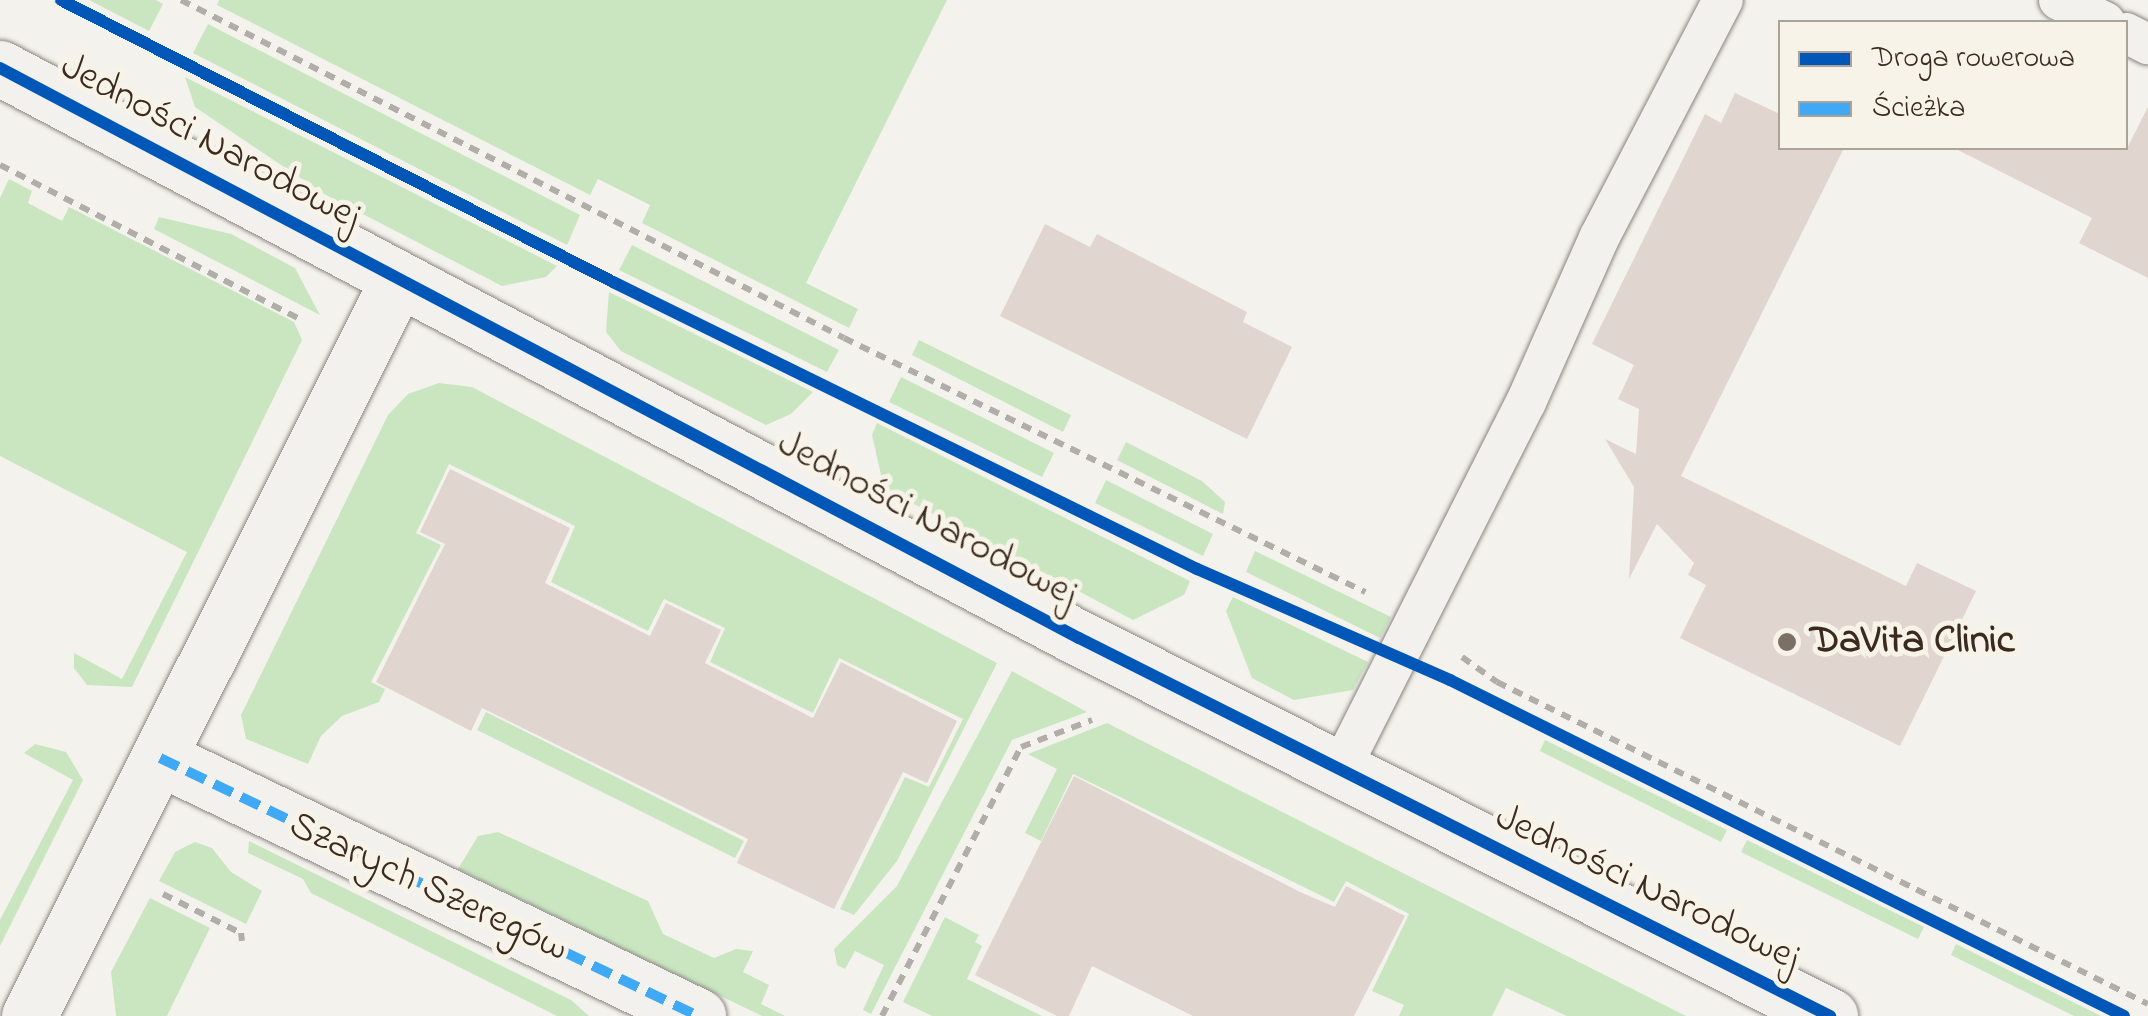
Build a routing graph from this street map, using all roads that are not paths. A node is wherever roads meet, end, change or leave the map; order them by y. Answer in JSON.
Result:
{"nodes":[{"id":1,"x":1724,"y":0,"type":"edge"},
{"id":2,"x":2060,"y":0,"type":"edge"},
{"id":3,"x":2101,"y":20,"type":"edge"},
{"id":4,"x":0,"y":68,"type":"edge"},
{"id":5,"x":398,"y":279,"type":"junction"},
{"id":6,"x":160,"y":758,"type":"junction"},
{"id":7,"x":1339,"y":772,"type":"junction"},
{"id":8,"x":681,"y":1012,"type":"edge"},
{"id":9,"x":29,"y":1016,"type":"edge"},
{"id":10,"x":1830,"y":1016,"type":"edge"}],
"edges":[{"from":1,"to":7,"type":"lane"},
{"from":2,"to":3,"type":"lane"},
{"from":4,"to":5,"type":"street","name":"Jedności Narodowej"},
{"from":5,"to":6,"type":"street"},
{"from":5,"to":7,"type":"street","name":"Jedności Narodowej"},
{"from":6,"to":8,"type":"street","name":"Szarych Szeregów"},
{"from":6,"to":9,"type":"street"},
{"from":7,"to":10,"type":"street","name":"Jedności Narodowej"}]}
